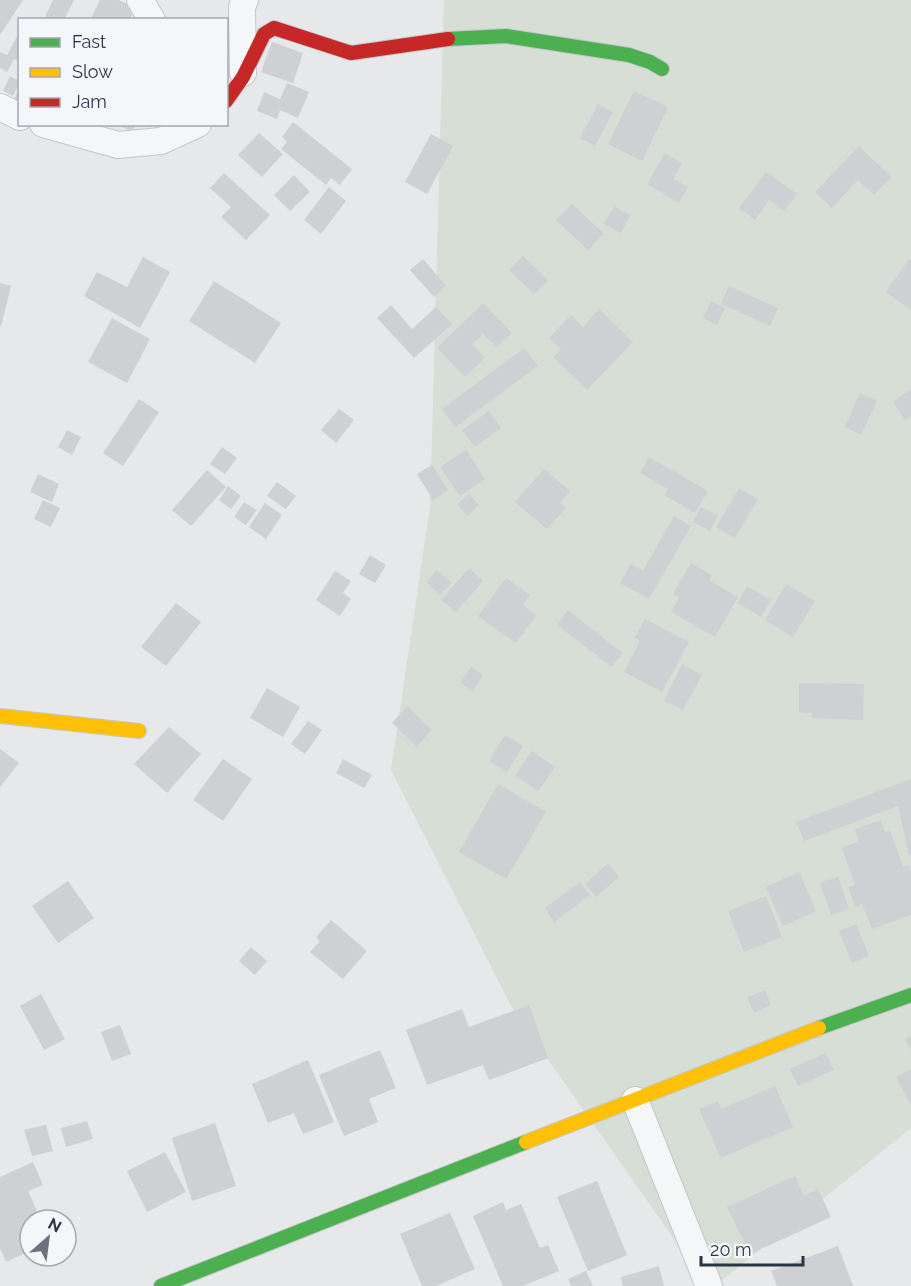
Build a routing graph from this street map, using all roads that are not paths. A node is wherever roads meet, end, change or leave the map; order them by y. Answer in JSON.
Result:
{"nodes":[{"id":1,"x":140,"y":0,"type":"edge"},
{"id":2,"x":245,"y":0,"type":"edge"},
{"id":3,"x":151,"y":18,"type":"edge"},
{"id":4,"x":662,"y":69,"type":"dead end"},
{"id":5,"x":243,"y":77,"type":"junction"},
{"id":6,"x":228,"y":98,"type":"edge"},
{"id":7,"x":0,"y":107,"type":"edge"},
{"id":8,"x":18,"y":116,"type":"edge"},
{"id":9,"x":50,"y":126,"type":"edge"},
{"id":10,"x":190,"y":126,"type":"edge"},
{"id":11,"x":161,"y":133,"type":"edge"},
{"id":12,"x":0,"y":716,"type":"edge"},
{"id":13,"x":139,"y":730,"type":"dead end"},
{"id":14,"x":911,"y":994,"type":"edge"},
{"id":15,"x":635,"y":1100,"type":"junction"},
{"id":16,"x":161,"y":1286,"type":"edge"},
{"id":17,"x":709,"y":1286,"type":"edge"}],
"edges":[{"from":1,"to":3,"type":"street"},
{"from":2,"to":5,"type":"street"},
{"from":4,"to":5,"type":"street"},
{"from":5,"to":6,"type":"street"},
{"from":7,"to":8,"type":"street"},
{"from":9,"to":11,"type":"street"},
{"from":10,"to":11,"type":"street"},
{"from":12,"to":13,"type":"street"},
{"from":14,"to":15,"type":"street"},
{"from":15,"to":16,"type":"street"},
{"from":15,"to":17,"type":"street"}]}
